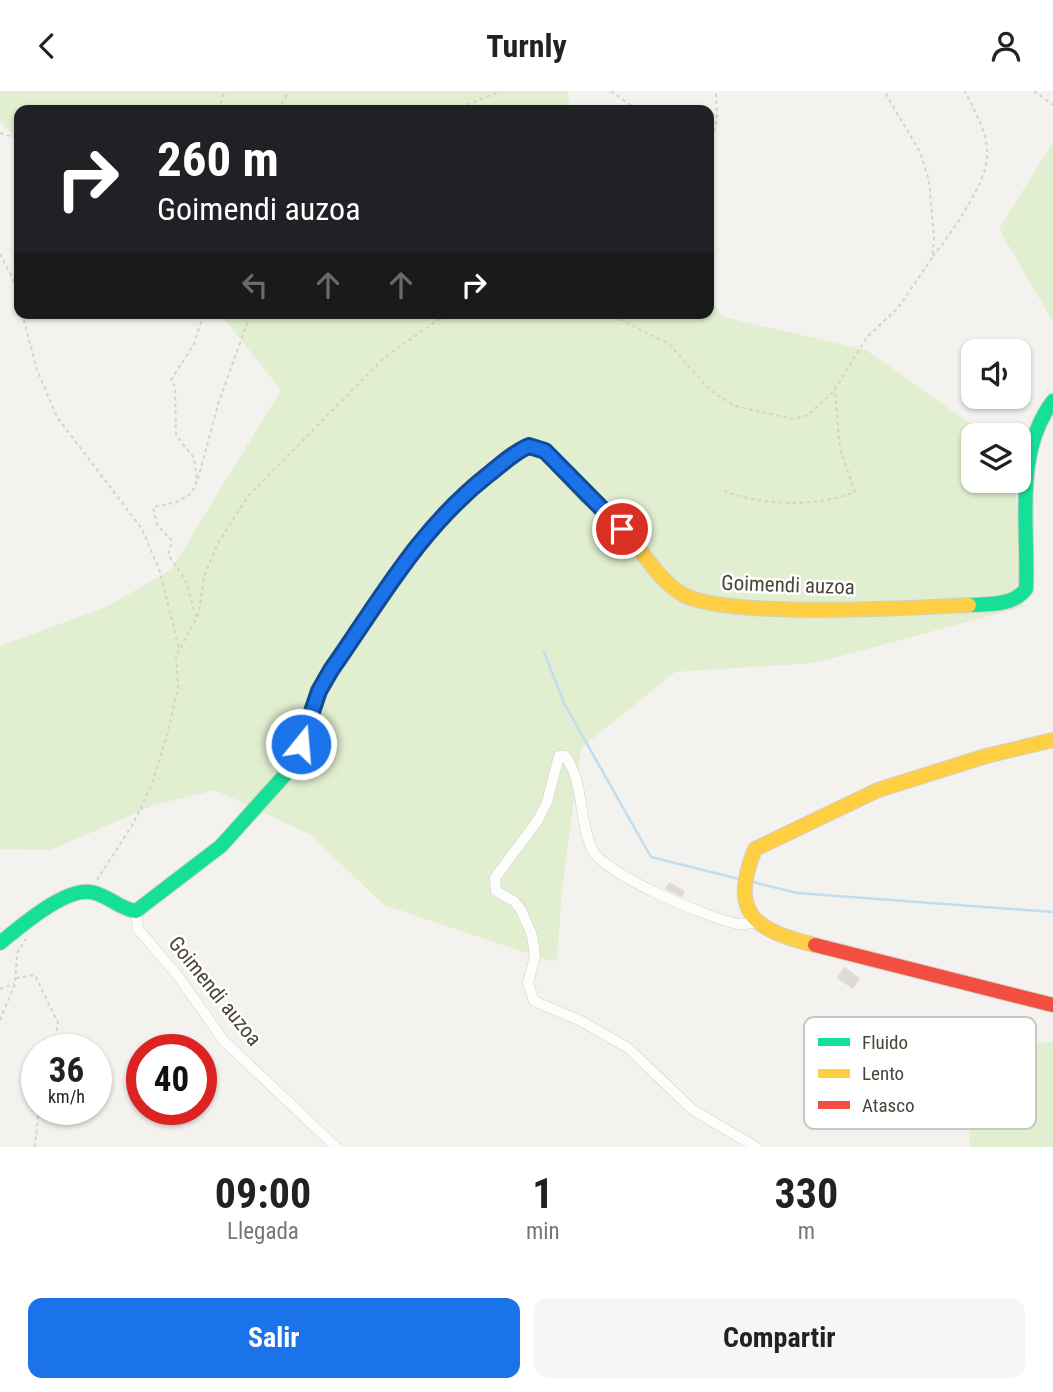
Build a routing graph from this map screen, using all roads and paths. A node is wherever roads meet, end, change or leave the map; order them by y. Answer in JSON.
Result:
{"nodes":[{"id":1,"x":501,"y":91,"type":"edge"},
{"id":2,"x":611,"y":91,"type":"edge"},
{"id":3,"x":716,"y":91,"type":"edge"},
{"id":4,"x":884,"y":91,"type":"edge"},
{"id":5,"x":965,"y":91,"type":"edge"},
{"id":6,"x":1034,"y":91,"type":"edge"},
{"id":7,"x":466,"y":105,"type":"edge"},
{"id":8,"x":630,"y":105,"type":"edge"},
{"id":9,"x":1053,"y":105,"type":"edge"},
{"id":10,"x":714,"y":131,"type":"edge"},
{"id":11,"x":0,"y":254,"type":"edge"},
{"id":12,"x":932,"y":258,"type":"junction"},
{"id":13,"x":14,"y":283,"type":"edge"},
{"id":14,"x":24,"y":319,"type":"edge"},
{"id":15,"x":202,"y":319,"type":"edge"},
{"id":16,"x":249,"y":319,"type":"edge"},
{"id":17,"x":439,"y":319,"type":"edge"},
{"id":18,"x":619,"y":319,"type":"edge"},
{"id":19,"x":835,"y":388,"type":"junction"},
{"id":20,"x":1053,"y":401,"type":"edge"},
{"id":21,"x":197,"y":481,"type":"junction"},
{"id":22,"x":724,"y":491,"type":"dead end"},
{"id":23,"x":197,"y":618,"type":"junction"},
{"id":24,"x":180,"y":650,"type":"junction"},
{"id":25,"x":1053,"y":740,"type":"edge"},
{"id":26,"x":91,"y":892,"type":"junction"},
{"id":27,"x":136,"y":911,"type":"junction"},
{"id":28,"x":755,"y":923,"type":"junction"},
{"id":29,"x":30,"y":933,"type":"dead end"},
{"id":30,"x":0,"y":943,"type":"edge"},
{"id":31,"x":15,"y":979,"type":"junction"},
{"id":32,"x":15,"y":984,"type":"junction"},
{"id":33,"x":0,"y":989,"type":"edge"},
{"id":34,"x":1053,"y":1005,"type":"edge"},
{"id":35,"x":0,"y":1020,"type":"edge"},
{"id":36,"x":56,"y":1034,"type":"edge"},
{"id":37,"x":39,"y":1125,"type":"edge"},
{"id":38,"x":34,"y":1147,"type":"edge"},
{"id":39,"x":336,"y":1147,"type":"edge"},
{"id":40,"x":756,"y":1147,"type":"edge"}],
"edges":[{"from":1,"to":7,"type":"path"},
{"from":2,"to":8,"type":"path"},
{"from":3,"to":10,"type":"path"},
{"from":4,"to":12,"type":"path"},
{"from":5,"to":12,"type":"path"},
{"from":6,"to":9,"type":"path"},
{"from":11,"to":13,"type":"path"},
{"from":12,"to":19,"type":"path"},
{"from":14,"to":24,"type":"path"},
{"from":15,"to":21,"type":"path"},
{"from":16,"to":21,"type":"path"},
{"from":17,"to":23,"type":"path"},
{"from":18,"to":19,"type":"path"},
{"from":19,"to":22,"type":"path"},
{"from":20,"to":27,"type":"street","name":"Goimendi auzoa"},
{"from":21,"to":23,"type":"path"},
{"from":23,"to":24,"type":"path"},
{"from":24,"to":26,"type":"path"},
{"from":25,"to":28,"type":"street"},
{"from":26,"to":27,"type":"street"},
{"from":26,"to":30,"type":"street"},
{"from":27,"to":39,"type":"street","name":"Goimendi auzoa"},
{"from":28,"to":34,"type":"street"},
{"from":28,"to":40,"type":"street"},
{"from":29,"to":31,"type":"path"},
{"from":31,"to":32,"type":"path"},
{"from":31,"to":36,"type":"path"},
{"from":32,"to":33,"type":"path"},
{"from":32,"to":35,"type":"path"},
{"from":37,"to":38,"type":"path"}]}
